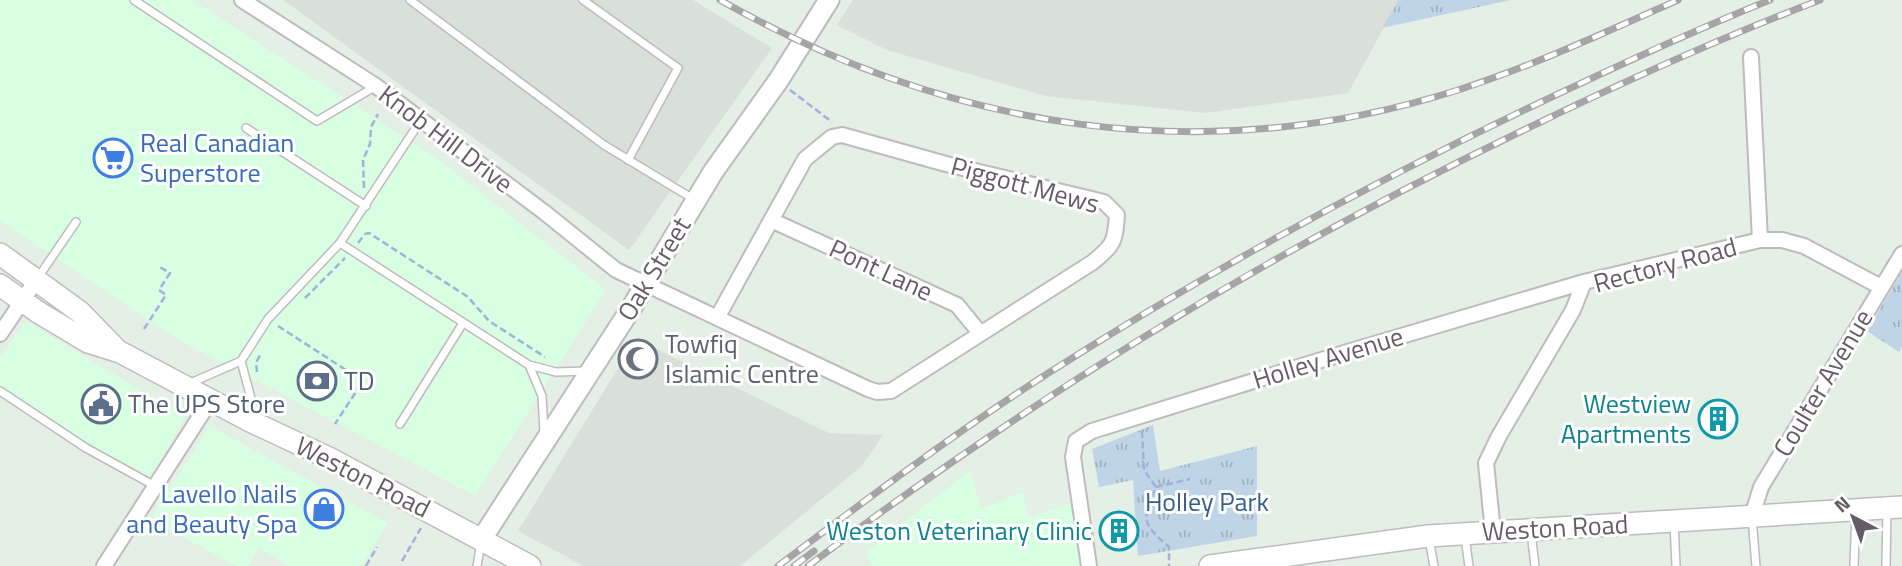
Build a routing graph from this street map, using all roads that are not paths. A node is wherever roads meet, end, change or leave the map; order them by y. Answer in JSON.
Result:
{"nodes":[{"id":1,"x":134,"y":0,"type":"edge"},
{"id":2,"x":242,"y":0,"type":"edge"},
{"id":3,"x":410,"y":0,"type":"edge"},
{"id":4,"x":583,"y":0,"type":"edge"},
{"id":5,"x":829,"y":0,"type":"edge"},
{"id":6,"x":1751,"y":57,"type":"dead end"},
{"id":7,"x":376,"y":86,"type":"junction"},
{"id":8,"x":422,"y":120,"type":"junction"},
{"id":9,"x":246,"y":128,"type":"dead end"},
{"id":10,"x":628,"y":160,"type":"junction"},
{"id":11,"x":695,"y":201,"type":"junction"},
{"id":12,"x":366,"y":206,"type":"junction"},
{"id":13,"x":771,"y":220,"type":"junction"},
{"id":14,"x":76,"y":222,"type":"dead end"},
{"id":15,"x":1760,"y":240,"type":"junction"},
{"id":16,"x":340,"y":243,"type":"junction"},
{"id":17,"x":0,"y":254,"type":"edge"},
{"id":18,"x":1902,"y":254,"type":"edge"},
{"id":19,"x":37,"y":279,"type":"junction"},
{"id":20,"x":1584,"y":282,"type":"junction"},
{"id":21,"x":646,"y":283,"type":"junction"},
{"id":22,"x":0,"y":285,"type":"edge"},
{"id":23,"x":1881,"y":287,"type":"junction"},
{"id":24,"x":22,"y":301,"type":"junction"},
{"id":25,"x":717,"y":318,"type":"junction"},
{"id":26,"x":463,"y":323,"type":"junction"},
{"id":27,"x":980,"y":333,"type":"junction"},
{"id":28,"x":0,"y":334,"type":"edge"},
{"id":29,"x":120,"y":352,"type":"junction"},
{"id":30,"x":241,"y":361,"type":"junction"},
{"id":31,"x":529,"y":365,"type":"junction"},
{"id":32,"x":589,"y":371,"type":"junction"},
{"id":33,"x":184,"y":385,"type":"junction"},
{"id":34,"x":0,"y":391,"type":"edge"},
{"id":35,"x":211,"y":401,"type":"junction"},
{"id":36,"x":400,"y":424,"type":"dead end"},
{"id":37,"x":258,"y":425,"type":"junction"},
{"id":38,"x":545,"y":440,"type":"junction"},
{"id":39,"x":155,"y":486,"type":"junction"},
{"id":40,"x":1895,"y":507,"type":"edge"},
{"id":41,"x":1856,"y":510,"type":"junction"},
{"id":42,"x":1752,"y":516,"type":"junction"},
{"id":43,"x":1674,"y":521,"type":"junction"},
{"id":44,"x":1531,"y":530,"type":"junction"},
{"id":45,"x":1493,"y":532,"type":"junction"},
{"id":46,"x":1465,"y":533,"type":"junction"},
{"id":47,"x":1428,"y":536,"type":"junction"},
{"id":48,"x":481,"y":540,"type":"junction"},
{"id":49,"x":104,"y":566,"type":"edge"},
{"id":50,"x":477,"y":566,"type":"edge"},
{"id":51,"x":530,"y":566,"type":"edge"},
{"id":52,"x":1089,"y":566,"type":"edge"},
{"id":53,"x":1210,"y":566,"type":"edge"},
{"id":54,"x":1434,"y":566,"type":"edge"},
{"id":55,"x":1469,"y":566,"type":"edge"},
{"id":56,"x":1535,"y":566,"type":"edge"},
{"id":57,"x":1675,"y":566,"type":"edge"},
{"id":58,"x":1756,"y":566,"type":"edge"},
{"id":59,"x":1854,"y":566,"type":"edge"},
{"id":60,"x":1886,"y":566,"type":"edge"}],
"edges":[{"from":1,"to":7,"type":"lane"},
{"from":2,"to":7,"type":"street","name":"Knob Hill Drive"},
{"from":3,"to":10,"type":"lane"},
{"from":4,"to":10,"type":"lane"},
{"from":5,"to":11,"type":"street","name":"Oak Street"},
{"from":6,"to":15,"type":"street"},
{"from":7,"to":8,"type":"street","name":"Knob Hill Drive"},
{"from":8,"to":12,"type":"lane"},
{"from":8,"to":21,"type":"street","name":"Knob Hill Drive"},
{"from":9,"to":12,"type":"lane"},
{"from":10,"to":11,"type":"lane"},
{"from":11,"to":21,"type":"street","name":"Oak Street"},
{"from":12,"to":16,"type":"lane"},
{"from":13,"to":25,"type":"street"},
{"from":13,"to":27,"type":"street","name":"Pont Lane"},
{"from":13,"to":27,"type":"street","name":"Piggott Mews"},
{"from":14,"to":19,"type":"lane"},
{"from":15,"to":20,"type":"street","name":"Rectory Road"},
{"from":15,"to":23,"type":"street","name":"Rectory Road"},
{"from":16,"to":26,"type":"lane"},
{"from":16,"to":30,"type":"lane"},
{"from":17,"to":19,"type":"main road","name":"Weston Road"},
{"from":18,"to":23,"type":"street","name":"Coulter Avenue"},
{"from":19,"to":24,"type":"street"},
{"from":19,"to":29,"type":"main road","name":"Weston Road"},
{"from":20,"to":45,"type":"street","name":"Rectory Road"},
{"from":20,"to":52,"type":"street","name":"Holley Avenue"},
{"from":21,"to":25,"type":"street","name":"Piggott Mews"},
{"from":21,"to":32,"type":"street","name":"Oak Street"},
{"from":22,"to":24,"type":"main road","name":"Weston Road"},
{"from":23,"to":42,"type":"street","name":"Coulter Avenue"},
{"from":24,"to":28,"type":"street"},
{"from":24,"to":29,"type":"main road","name":"Weston Road"},
{"from":25,"to":27,"type":"street","name":"Piggott Mews"},
{"from":26,"to":31,"type":"lane"},
{"from":26,"to":36,"type":"lane"},
{"from":29,"to":33,"type":"main road","name":"Weston Road"},
{"from":30,"to":33,"type":"lane"},
{"from":30,"to":37,"type":"lane"},
{"from":31,"to":32,"type":"lane"},
{"from":31,"to":38,"type":"lane"},
{"from":32,"to":38,"type":"street","name":"Oak Street"},
{"from":33,"to":35,"type":"main road","name":"Weston Road"},
{"from":34,"to":39,"type":"lane"},
{"from":35,"to":37,"type":"main road","name":"Weston Road"},
{"from":35,"to":39,"type":"street"},
{"from":37,"to":48,"type":"main road","name":"Weston Road"},
{"from":38,"to":48,"type":"street","name":"Oak Street"},
{"from":39,"to":49,"type":"street"},
{"from":40,"to":41,"type":"main road","name":"Weston Road"},
{"from":40,"to":60,"type":"lane"},
{"from":41,"to":42,"type":"main road","name":"Weston Road"},
{"from":41,"to":59,"type":"lane"},
{"from":42,"to":43,"type":"main road","name":"Weston Road"},
{"from":42,"to":58,"type":"lane"},
{"from":43,"to":44,"type":"main road","name":"Weston Road"},
{"from":43,"to":57,"type":"lane"},
{"from":44,"to":45,"type":"main road","name":"Weston Road"},
{"from":44,"to":56,"type":"lane"},
{"from":45,"to":46,"type":"main road","name":"Weston Road"},
{"from":46,"to":47,"type":"main road","name":"Weston Road"},
{"from":46,"to":55,"type":"lane"},
{"from":47,"to":53,"type":"main road","name":"Weston Road"},
{"from":47,"to":54,"type":"lane"},
{"from":48,"to":50,"type":"lane"},
{"from":48,"to":51,"type":"main road","name":"Weston Road"}]}
